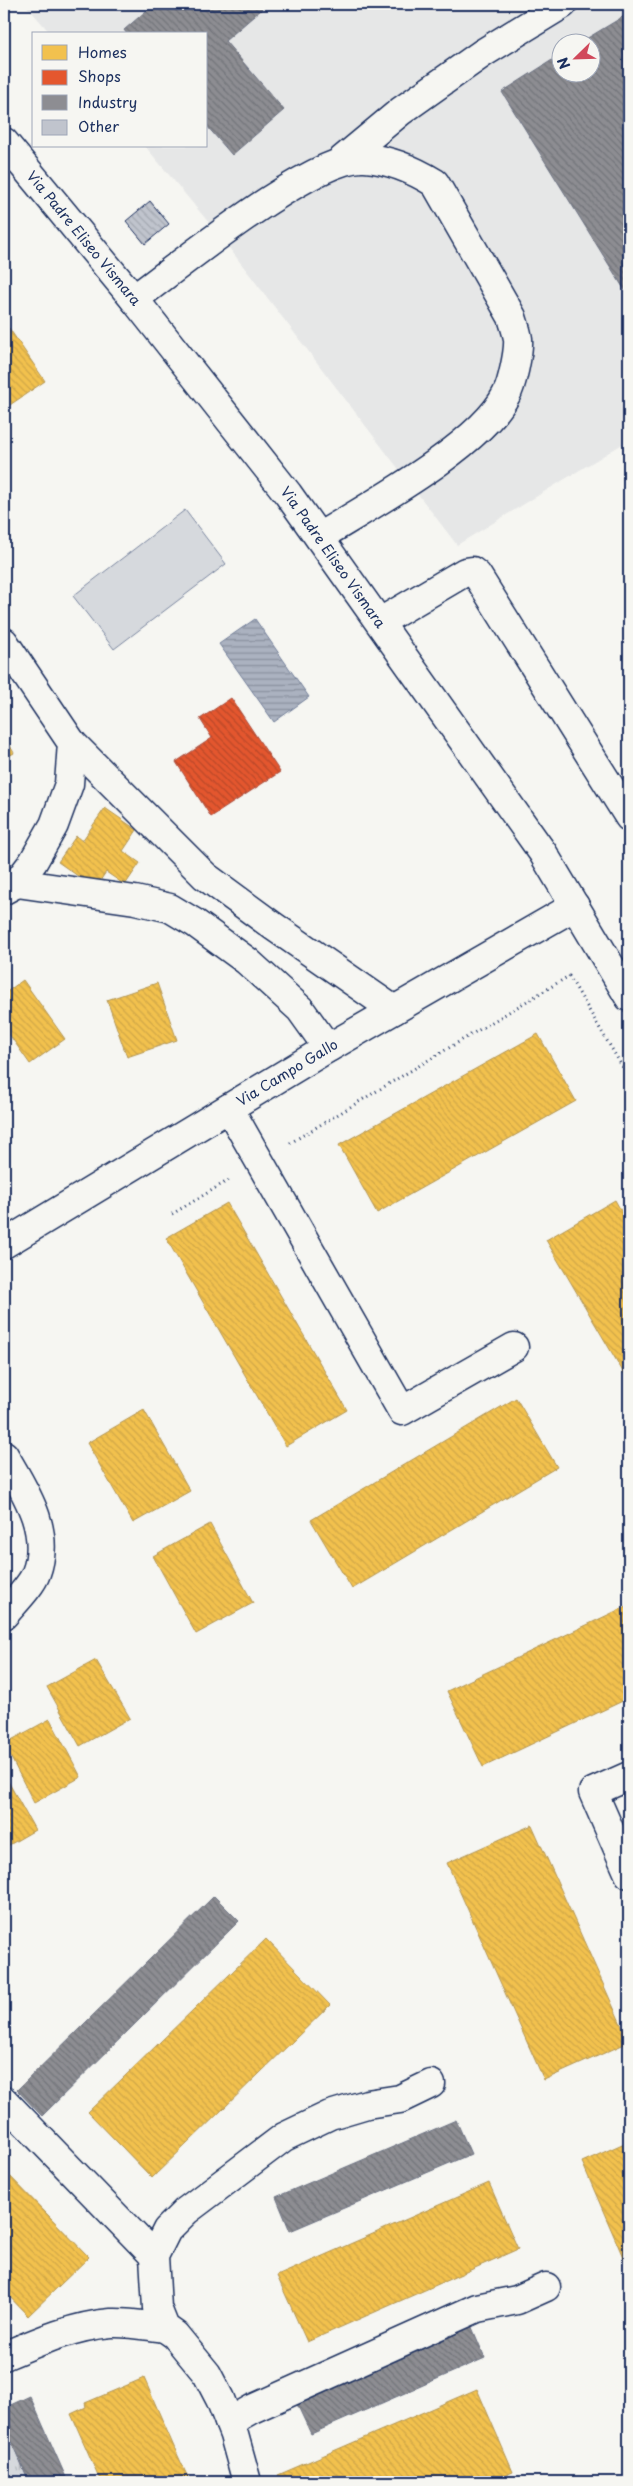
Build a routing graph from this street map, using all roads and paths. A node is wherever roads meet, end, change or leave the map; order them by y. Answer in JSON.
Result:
{"nodes":[{"id":1,"x":563,"y":4,"type":"edge"},
{"id":2,"x":4,"y":142,"type":"edge"},
{"id":3,"x":342,"y":160,"type":"junction"},
{"id":4,"x":134,"y":299,"type":"junction"},
{"id":5,"x":320,"y":537,"type":"junction"},
{"id":6,"x":380,"y":622,"type":"junction"},
{"id":7,"x":4,"y":642,"type":"edge"},
{"id":8,"x":72,"y":743,"type":"junction"},
{"id":9,"x":629,"y":817,"type":"edge"},
{"id":10,"x":10,"y":886,"type":"edge"},
{"id":11,"x":575,"y":906,"type":"junction"},
{"id":12,"x":629,"y":997,"type":"edge"},
{"id":13,"x":394,"y":1010,"type":"junction"},
{"id":14,"x":328,"y":1048,"type":"junction"},
{"id":15,"x":629,"y":1078,"type":"edge"},
{"id":16,"x":229,"y":1108,"type":"junction"},
{"id":17,"x":259,"y":1162,"type":"junction"},
{"id":18,"x":172,"y":1214,"type":"dead end"},
{"id":19,"x":4,"y":1244,"type":"edge"},
{"id":20,"x":514,"y":1347,"type":"dead end"},
{"id":21,"x":4,"y":1455,"type":"edge"},
{"id":22,"x":4,"y":1615,"type":"edge"},
{"id":23,"x":629,"y":1776,"type":"edge"},
{"id":24,"x":629,"y":1874,"type":"edge"},
{"id":25,"x":431,"y":2084,"type":"dead end"},
{"id":26,"x":4,"y":2101,"type":"edge"},
{"id":27,"x":154,"y":2256,"type":"junction"},
{"id":28,"x":546,"y":2288,"type":"dead end"},
{"id":29,"x":165,"y":2328,"type":"junction"},
{"id":30,"x":4,"y":2356,"type":"edge"},
{"id":31,"x":229,"y":2422,"type":"junction"},
{"id":32,"x":247,"y":2482,"type":"edge"}],
"edges":[{"from":1,"to":3,"type":"street"},
{"from":2,"to":4,"type":"street","name":"Via Padre Eliseo Vismara"},
{"from":3,"to":4,"type":"street"},
{"from":3,"to":5,"type":"street"},
{"from":4,"to":5,"type":"street","name":"Via Padre Eliseo Vismara"},
{"from":5,"to":6,"type":"street","name":"Via Padre Eliseo Vismara"},
{"from":6,"to":9,"type":"street"},
{"from":6,"to":11,"type":"street","name":"Via Padre Eliseo Vismara"},
{"from":7,"to":8,"type":"street"},
{"from":8,"to":10,"type":"street"},
{"from":8,"to":13,"type":"street"},
{"from":10,"to":14,"type":"street"},
{"from":11,"to":12,"type":"street","name":"Via Padre Eliseo Vismara"},
{"from":11,"to":13,"type":"street","name":"Via Campo Gallo"},
{"from":13,"to":14,"type":"street","name":"Via Campo Gallo"},
{"from":14,"to":16,"type":"street","name":"Via Campo Gallo"},
{"from":15,"to":17,"type":"path"},
{"from":16,"to":17,"type":"street"},
{"from":16,"to":19,"type":"street","name":"Via Campo Gallo"},
{"from":17,"to":18,"type":"path"},
{"from":17,"to":20,"type":"street"},
{"from":21,"to":22,"type":"street"},
{"from":23,"to":24,"type":"street"},
{"from":25,"to":27,"type":"street"},
{"from":26,"to":27,"type":"street"},
{"from":27,"to":29,"type":"street"},
{"from":28,"to":31,"type":"street"},
{"from":29,"to":30,"type":"street"},
{"from":29,"to":31,"type":"street"},
{"from":31,"to":32,"type":"street"}]}
